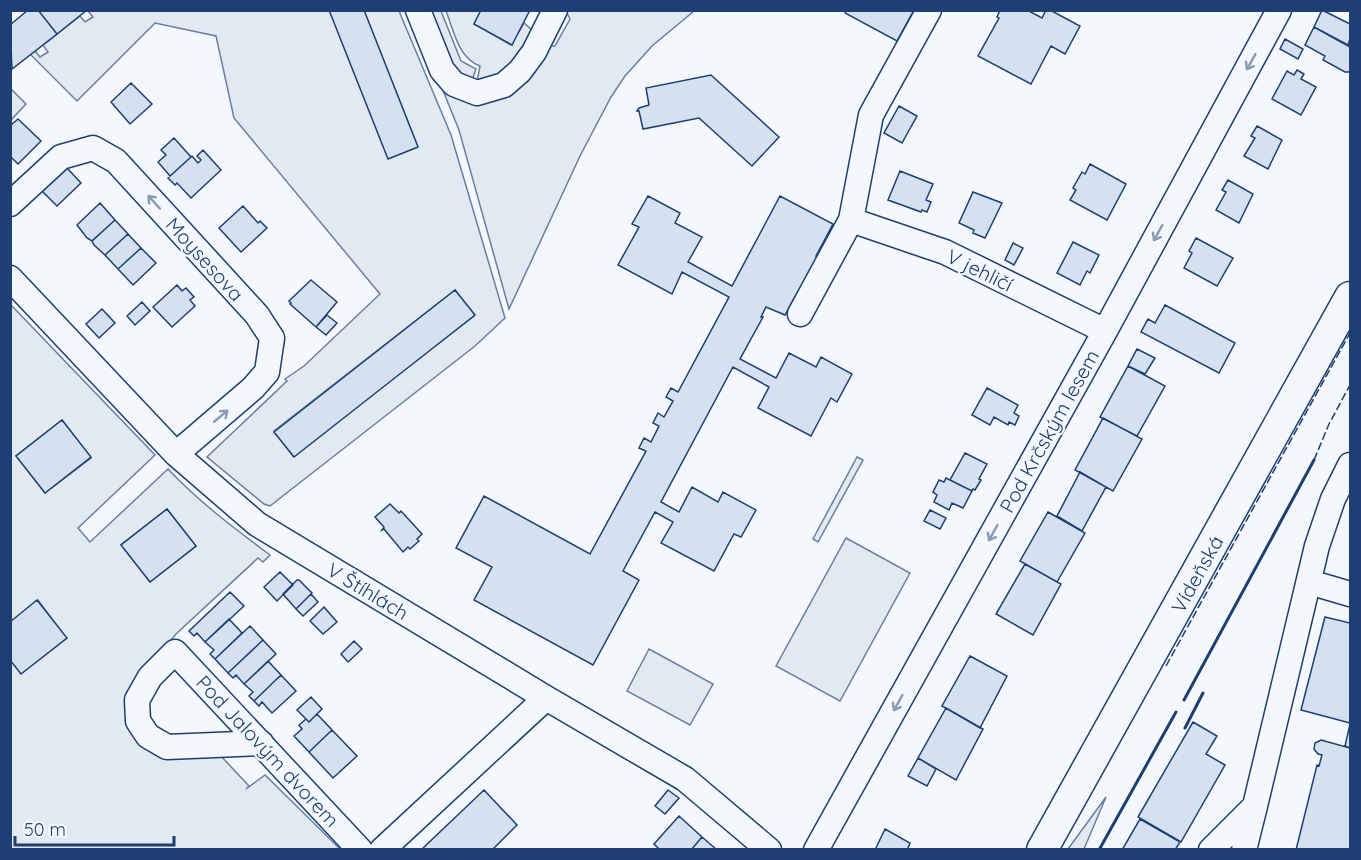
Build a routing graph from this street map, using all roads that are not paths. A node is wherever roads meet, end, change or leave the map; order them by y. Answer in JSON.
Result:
{"nodes":[{"id":1,"x":418,"y":10,"type":"edge"},
{"id":2,"x":555,"y":10,"type":"edge"},
{"id":3,"x":929,"y":10,"type":"edge"},
{"id":4,"x":1279,"y":10,"type":"edge"},
{"id":5,"x":10,"y":204,"type":"edge"},
{"id":6,"x":851,"y":220,"type":"junction"},
{"id":7,"x":10,"y":278,"type":"edge"},
{"id":8,"x":1350,"y":297,"type":"edge"},
{"id":9,"x":800,"y":314,"type":"dead end"},
{"id":10,"x":1105,"y":331,"type":"junction"},
{"id":11,"x":176,"y":454,"type":"junction"},
{"id":12,"x":1350,"y":465,"type":"edge"},
{"id":13,"x":1309,"y":582,"type":"junction"},
{"id":14,"x":1350,"y":594,"type":"edge"},
{"id":15,"x":546,"y":698,"type":"junction"},
{"id":16,"x":261,"y":743,"type":"junction"},
{"id":17,"x":1255,"y":806,"type":"junction"},
{"id":18,"x":360,"y":849,"type":"edge"},
{"id":19,"x":382,"y":849,"type":"edge"},
{"id":20,"x":769,"y":849,"type":"edge"},
{"id":21,"x":816,"y":849,"type":"edge"},
{"id":22,"x":1042,"y":849,"type":"edge"},
{"id":23,"x":1211,"y":849,"type":"edge"},
{"id":24,"x":1244,"y":849,"type":"edge"},
{"id":25,"x":1262,"y":849,"type":"edge"}],
"edges":[{"from":1,"to":2,"type":"street"},
{"from":3,"to":6,"type":"street"},
{"from":4,"to":10,"type":"street","name":"Pod Krčským lesem","one_way":true},
{"from":11,"to":5,"type":"street","name":"Moysesova","one_way":true},
{"from":6,"to":9,"type":"street"},
{"from":6,"to":10,"type":"street","name":"V jehličí"},
{"from":7,"to":11,"type":"street","name":"V Štíhlách"},
{"from":8,"to":22,"type":"main road","name":"Vídeňská"},
{"from":10,"to":21,"type":"street","name":"Pod Krčským lesem","one_way":true},
{"from":11,"to":15,"type":"street","name":"V Štíhlách"},
{"from":12,"to":13,"type":"street"},
{"from":13,"to":14,"type":"street"},
{"from":13,"to":17,"type":"street"},
{"from":15,"to":19,"type":"street"},
{"from":15,"to":20,"type":"street","name":"V Štíhlách"},
{"from":16,"to":16,"type":"street","name":"Pod Jalovým dvorem"},
{"from":16,"to":18,"type":"street","name":"Pod Jalovým dvorem"},
{"from":17,"to":23,"type":"street"},
{"from":17,"to":24,"type":"street"},
{"from":17,"to":25,"type":"street"}]}
